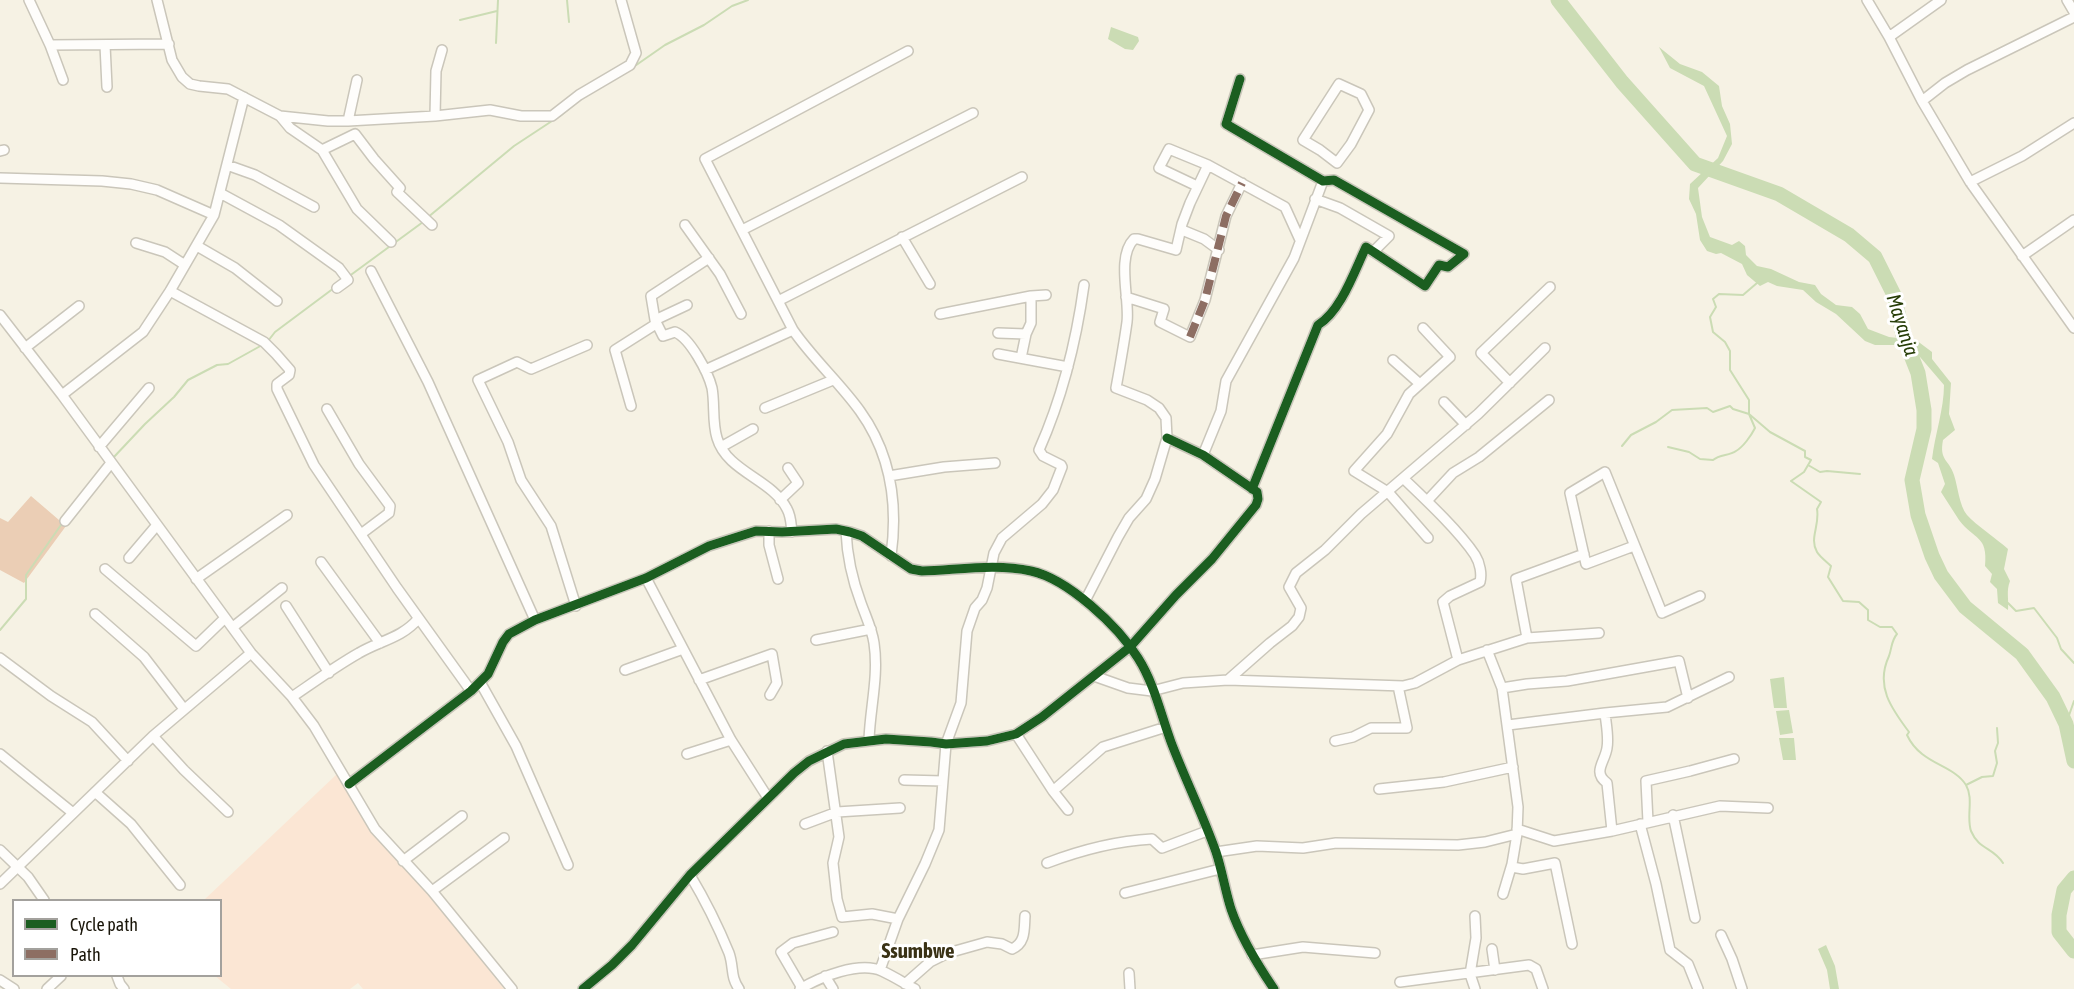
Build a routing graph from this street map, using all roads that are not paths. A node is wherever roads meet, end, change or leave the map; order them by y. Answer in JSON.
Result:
{"nodes":[{"id":1,"x":29,"y":0,"type":"edge"},
{"id":2,"x":157,"y":0,"type":"edge"},
{"id":3,"x":621,"y":0,"type":"edge"},
{"id":4,"x":1867,"y":0,"type":"edge"},
{"id":5,"x":1941,"y":0,"type":"edge"},
{"id":6,"x":2067,"y":0,"type":"edge"},
{"id":7,"x":2074,"y":12,"type":"edge"},
{"id":8,"x":2074,"y":17,"type":"edge"},
{"id":9,"x":1889,"y":37,"type":"junction"},
{"id":10,"x":169,"y":44,"type":"junction"},
{"id":11,"x":50,"y":45,"type":"junction"},
{"id":12,"x":105,"y":45,"type":"junction"},
{"id":13,"x":442,"y":50,"type":"dead end"},
{"id":14,"x":908,"y":51,"type":"dead end"},
{"id":15,"x":1240,"y":79,"type":"dead end"},
{"id":16,"x":63,"y":80,"type":"dead end"},
{"id":17,"x":357,"y":80,"type":"dead end"},
{"id":18,"x":107,"y":87,"type":"dead end"},
{"id":19,"x":244,"y":97,"type":"junction"},
{"id":20,"x":1922,"y":101,"type":"junction"},
{"id":21,"x":973,"y":113,"type":"dead end"},
{"id":22,"x":280,"y":116,"type":"junction"},
{"id":23,"x":435,"y":116,"type":"junction"},
{"id":24,"x":348,"y":121,"type":"junction"},
{"id":25,"x":1361,"y":122,"type":"joint"},
{"id":26,"x":2074,"y":123,"type":"edge"},
{"id":27,"x":322,"y":150,"type":"junction"},
{"id":28,"x":227,"y":165,"type":"junction"},
{"id":29,"x":1208,"y":165,"type":"junction"},
{"id":30,"x":1022,"y":177,"type":"dead end"},
{"id":31,"x":0,"y":178,"type":"edge"},
{"id":32,"x":1323,"y":181,"type":"junction"},
{"id":33,"x":1970,"y":182,"type":"junction"},
{"id":34,"x":1242,"y":183,"type":"junction"},
{"id":35,"x":1197,"y":186,"type":"junction"},
{"id":36,"x":220,"y":193,"type":"junction"},
{"id":37,"x":1316,"y":199,"type":"junction"},
{"id":38,"x":314,"y":207,"type":"dead end"},
{"id":39,"x":214,"y":215,"type":"junction"},
{"id":40,"x":2074,"y":220,"type":"edge"},
{"id":41,"x":429,"y":221,"type":"dead end"},
{"id":42,"x":685,"y":225,"type":"dead end"},
{"id":43,"x":742,"y":230,"type":"junction"},
{"id":44,"x":1182,"y":230,"type":"junction"},
{"id":45,"x":902,"y":237,"type":"junction"},
{"id":46,"x":1300,"y":240,"type":"junction"},
{"id":47,"x":391,"y":242,"type":"dead end"},
{"id":48,"x":136,"y":243,"type":"dead end"},
{"id":49,"x":196,"y":246,"type":"junction"},
{"id":50,"x":1219,"y":250,"type":"junction"},
{"id":51,"x":1373,"y":252,"type":"junction"},
{"id":52,"x":2022,"y":256,"type":"junction"},
{"id":53,"x":708,"y":258,"type":"junction"},
{"id":54,"x":185,"y":266,"type":"junction"},
{"id":55,"x":371,"y":271,"type":"dead end"},
{"id":56,"x":930,"y":285,"type":"dead end"},
{"id":57,"x":1084,"y":285,"type":"dead end"},
{"id":58,"x":1550,"y":287,"type":"dead end"},
{"id":59,"x":338,"y":288,"type":"dead end"},
{"id":60,"x":170,"y":291,"type":"junction"},
{"id":61,"x":1046,"y":295,"type":"dead end"},
{"id":62,"x":1031,"y":296,"type":"junction"},
{"id":63,"x":1126,"y":297,"type":"junction"},
{"id":64,"x":277,"y":301,"type":"dead end"},
{"id":65,"x":778,"y":301,"type":"junction"},
{"id":66,"x":687,"y":305,"type":"dead end"},
{"id":67,"x":79,"y":306,"type":"dead end"},
{"id":68,"x":741,"y":314,"type":"dead end"},
{"id":69,"x":940,"y":314,"type":"dead end"},
{"id":70,"x":0,"y":315,"type":"edge"},
{"id":71,"x":656,"y":322,"type":"junction"},
{"id":72,"x":1423,"y":327,"type":"dead end"},
{"id":73,"x":2074,"y":328,"type":"edge"},
{"id":74,"x":793,"y":330,"type":"junction"},
{"id":75,"x":998,"y":333,"type":"dead end"},
{"id":76,"x":1026,"y":334,"type":"junction"},
{"id":77,"x":587,"y":345,"type":"dead end"},
{"id":78,"x":25,"y":348,"type":"junction"},
{"id":79,"x":1545,"y":348,"type":"dead end"},
{"id":80,"x":998,"y":354,"type":"dead end"},
{"id":81,"x":1021,"y":358,"type":"junction"},
{"id":82,"x":1393,"y":360,"type":"dead end"},
{"id":83,"x":1068,"y":368,"type":"junction"},
{"id":84,"x":705,"y":370,"type":"junction"},
{"id":85,"x":833,"y":380,"type":"junction"},
{"id":86,"x":1510,"y":383,"type":"junction"},
{"id":87,"x":1420,"y":384,"type":"junction"},
{"id":88,"x":149,"y":388,"type":"dead end"},
{"id":89,"x":62,"y":395,"type":"junction"},
{"id":90,"x":1549,"y":400,"type":"dead end"},
{"id":91,"x":1444,"y":402,"type":"dead end"},
{"id":92,"x":632,"y":406,"type":"dead end"},
{"id":93,"x":765,"y":408,"type":"dead end"},
{"id":94,"x":327,"y":409,"type":"dead end"},
{"id":95,"x":1466,"y":424,"type":"junction"},
{"id":96,"x":753,"y":429,"type":"dead end"},
{"id":97,"x":1167,"y":438,"type":"junction"},
{"id":98,"x":99,"y":447,"type":"junction"},
{"id":99,"x":721,"y":447,"type":"junction"},
{"id":100,"x":1203,"y":455,"type":"junction"},
{"id":101,"x":111,"y":463,"type":"junction"},
{"id":102,"x":995,"y":463,"type":"dead end"},
{"id":103,"x":788,"y":468,"type":"dead end"},
{"id":104,"x":889,"y":476,"type":"junction"},
{"id":105,"x":1404,"y":479,"type":"junction"},
{"id":106,"x":1252,"y":489,"type":"junction"},
{"id":107,"x":1388,"y":492,"type":"junction"},
{"id":108,"x":780,"y":500,"type":"junction"},
{"id":109,"x":1427,"y":501,"type":"junction"},
{"id":110,"x":286,"y":516,"type":"dead end"},
{"id":111,"x":65,"y":521,"type":"dead end"},
{"id":112,"x":157,"y":525,"type":"junction"},
{"id":113,"x":769,"y":531,"type":"junction"},
{"id":114,"x":792,"y":531,"type":"junction"},
{"id":115,"x":846,"y":531,"type":"junction"},
{"id":116,"x":361,"y":534,"type":"junction"},
{"id":117,"x":1428,"y":538,"type":"dead end"},
{"id":118,"x":1634,"y":546,"type":"junction"},
{"id":119,"x":1584,"y":554,"type":"junction"},
{"id":120,"x":891,"y":556,"type":"junction"},
{"id":121,"x":129,"y":558,"type":"dead end"},
{"id":122,"x":321,"y":562,"type":"dead end"},
{"id":123,"x":989,"y":568,"type":"junction"},
{"id":124,"x":105,"y":569,"type":"dead end"},
{"id":125,"x":645,"y":578,"type":"junction"},
{"id":126,"x":196,"y":579,"type":"junction"},
{"id":127,"x":778,"y":579,"type":"dead end"},
{"id":128,"x":282,"y":588,"type":"dead end"},
{"id":129,"x":1700,"y":596,"type":"dead end"},
{"id":130,"x":1085,"y":601,"type":"junction"},
{"id":131,"x":286,"y":606,"type":"dead end"},
{"id":132,"x":576,"y":606,"type":"junction"},
{"id":133,"x":95,"y":614,"type":"dead end"},
{"id":134,"x":225,"y":618,"type":"junction"},
{"id":135,"x":418,"y":619,"type":"junction"},
{"id":136,"x":535,"y":620,"type":"junction"},
{"id":137,"x":232,"y":627,"type":"junction"},
{"id":138,"x":872,"y":629,"type":"junction"},
{"id":139,"x":1599,"y":633,"type":"dead end"},
{"id":140,"x":1527,"y":638,"type":"junction"},
{"id":141,"x":816,"y":640,"type":"dead end"},
{"id":142,"x":380,"y":643,"type":"junction"},
{"id":143,"x":1130,"y":647,"type":"junction"},
{"id":144,"x":683,"y":649,"type":"junction"},
{"id":145,"x":1486,"y":650,"type":"junction"},
{"id":146,"x":251,"y":653,"type":"junction"},
{"id":147,"x":0,"y":658,"type":"edge"},
{"id":148,"x":1458,"y":660,"type":"junction"},
{"id":149,"x":625,"y":670,"type":"dead end"},
{"id":150,"x":329,"y":673,"type":"junction"},
{"id":151,"x":1094,"y":676,"type":"junction"},
{"id":152,"x":1729,"y":677,"type":"dead end"},
{"id":153,"x":699,"y":680,"type":"junction"},
{"id":154,"x":1228,"y":680,"type":"junction"},
{"id":155,"x":480,"y":682,"type":"junction"},
{"id":156,"x":1398,"y":686,"type":"junction"},
{"id":157,"x":1502,"y":688,"type":"junction"},
{"id":158,"x":471,"y":691,"type":"junction"},
{"id":159,"x":1152,"y":691,"type":"junction"},
{"id":160,"x":770,"y":695,"type":"dead end"},
{"id":161,"x":292,"y":697,"type":"junction"},
{"id":162,"x":1688,"y":698,"type":"junction"},
{"id":163,"x":184,"y":709,"type":"junction"},
{"id":164,"x":1605,"y":713,"type":"junction"},
{"id":165,"x":1508,"y":725,"type":"junction"},
{"id":166,"x":1166,"y":727,"type":"junction"},
{"id":167,"x":1017,"y":734,"type":"junction"},
{"id":168,"x":153,"y":736,"type":"junction"},
{"id":169,"x":731,"y":740,"type":"junction"},
{"id":170,"x":869,"y":740,"type":"junction"},
{"id":171,"x":1335,"y":741,"type":"dead end"},
{"id":172,"x":946,"y":744,"type":"junction"},
{"id":173,"x":827,"y":751,"type":"junction"},
{"id":174,"x":0,"y":754,"type":"edge"},
{"id":175,"x":687,"y":754,"type":"dead end"},
{"id":176,"x":1734,"y":759,"type":"dead end"},
{"id":177,"x":128,"y":761,"type":"junction"},
{"id":178,"x":1513,"y":767,"type":"junction"},
{"id":179,"x":904,"y":780,"type":"dead end"},
{"id":180,"x":944,"y":781,"type":"junction"},
{"id":181,"x":349,"y":783,"type":"junction"},
{"id":182,"x":1379,"y":789,"type":"dead end"},
{"id":183,"x":1053,"y":790,"type":"junction"},
{"id":184,"x":95,"y":792,"type":"junction"},
{"id":185,"x":768,"y":798,"type":"junction"},
{"id":186,"x":900,"y":808,"type":"dead end"},
{"id":187,"x":1768,"y":808,"type":"dead end"},
{"id":188,"x":1068,"y":810,"type":"dead end"},
{"id":189,"x":228,"y":812,"type":"dead end"},
{"id":190,"x":837,"y":812,"type":"junction"},
{"id":191,"x":73,"y":813,"type":"junction"},
{"id":192,"x":1673,"y":815,"type":"junction"},
{"id":193,"x":462,"y":816,"type":"dead end"},
{"id":194,"x":1644,"y":823,"type":"junction"},
{"id":195,"x":805,"y":824,"type":"dead end"},
{"id":196,"x":1207,"y":831,"type":"junction"},
{"id":197,"x":1612,"y":831,"type":"junction"},
{"id":198,"x":1517,"y":832,"type":"junction"},
{"id":199,"x":504,"y":838,"type":"dead end"},
{"id":200,"x":0,"y":850,"type":"edge"},
{"id":201,"x":1216,"y":852,"type":"junction"},
{"id":202,"x":403,"y":861,"type":"junction"},
{"id":203,"x":1047,"y":863,"type":"dead end"},
{"id":204,"x":568,"y":865,"type":"dead end"},
{"id":205,"x":16,"y":866,"type":"junction"},
{"id":206,"x":1512,"y":867,"type":"junction"},
{"id":207,"x":1220,"y":869,"type":"junction"},
{"id":208,"x":690,"y":875,"type":"junction"},
{"id":209,"x":0,"y":884,"type":"edge"},
{"id":210,"x":180,"y":885,"type":"dead end"},
{"id":211,"x":432,"y":891,"type":"junction"},
{"id":212,"x":1125,"y":893,"type":"dead end"},
{"id":213,"x":1503,"y":894,"type":"dead end"},
{"id":214,"x":43,"y":899,"type":"edge"},
{"id":215,"x":1025,"y":916,"type":"dead end"},
{"id":216,"x":1475,"y":916,"type":"dead end"},
{"id":217,"x":1695,"y":918,"type":"dead end"},
{"id":218,"x":898,"y":919,"type":"junction"},
{"id":219,"x":833,"y":932,"type":"dead end"},
{"id":220,"x":1721,"y":935,"type":"dead end"},
{"id":221,"x":1572,"y":944,"type":"dead end"},
{"id":222,"x":1492,"y":949,"type":"dead end"},
{"id":223,"x":1375,"y":953,"type":"dead end"},
{"id":224,"x":1252,"y":956,"type":"junction"},
{"id":225,"x":880,"y":970,"type":"junction"},
{"id":226,"x":1495,"y":970,"type":"junction"},
{"id":227,"x":1129,"y":973,"type":"dead end"},
{"id":228,"x":1470,"y":974,"type":"junction"},
{"id":229,"x":825,"y":976,"type":"junction"},
{"id":230,"x":59,"y":977,"type":"edge"},
{"id":231,"x":0,"y":980,"type":"edge"},
{"id":232,"x":1400,"y":982,"type":"dead end"},
{"id":233,"x":905,"y":984,"type":"junction"},
{"id":234,"x":801,"y":988,"type":"edge"},
{"id":235,"x":14,"y":989,"type":"edge"},
{"id":236,"x":47,"y":989,"type":"edge"},
{"id":237,"x":512,"y":989,"type":"edge"},
{"id":238,"x":583,"y":989,"type":"edge"},
{"id":239,"x":739,"y":989,"type":"edge"},
{"id":240,"x":833,"y":989,"type":"edge"},
{"id":241,"x":915,"y":989,"type":"edge"},
{"id":242,"x":1130,"y":989,"type":"edge"},
{"id":243,"x":1274,"y":989,"type":"edge"},
{"id":244,"x":1475,"y":989,"type":"edge"},
{"id":245,"x":1543,"y":989,"type":"edge"},
{"id":246,"x":1698,"y":989,"type":"edge"},
{"id":247,"x":1742,"y":989,"type":"edge"}],
"edges":[{"from":1,"to":11,"type":"street"},
{"from":2,"to":10,"type":"street"},
{"from":3,"to":23,"type":"street"},
{"from":4,"to":9,"type":"street"},
{"from":5,"to":9,"type":"street"},
{"from":6,"to":7,"type":"street"},
{"from":8,"to":20,"type":"street"},
{"from":9,"to":20,"type":"street"},
{"from":10,"to":12,"type":"street"},
{"from":10,"to":19,"type":"street"},
{"from":11,"to":12,"type":"street"},
{"from":11,"to":16,"type":"street"},
{"from":12,"to":18,"type":"street"},
{"from":13,"to":23,"type":"street"},
{"from":14,"to":43,"type":"street"},
{"from":15,"to":32,"type":"street"},
{"from":17,"to":24,"type":"street"},
{"from":19,"to":22,"type":"street"},
{"from":19,"to":28,"type":"street"},
{"from":20,"to":33,"type":"street"},
{"from":21,"to":43,"type":"street"},
{"from":22,"to":24,"type":"street"},
{"from":22,"to":27,"type":"street"},
{"from":23,"to":24,"type":"street"},
{"from":25,"to":25,"type":"street"},
{"from":26,"to":33,"type":"street"},
{"from":27,"to":41,"type":"street"},
{"from":27,"to":47,"type":"street"},
{"from":28,"to":36,"type":"street"},
{"from":28,"to":38,"type":"street"},
{"from":29,"to":34,"type":"street"},
{"from":29,"to":35,"type":"street"},
{"from":29,"to":35,"type":"street"},
{"from":30,"to":45,"type":"street"},
{"from":31,"to":39,"type":"street"},
{"from":32,"to":37,"type":"street"},
{"from":32,"to":51,"type":"street"},
{"from":33,"to":52,"type":"street"},
{"from":34,"to":46,"type":"street"},
{"from":34,"to":50,"type":"street"},
{"from":35,"to":44,"type":"street"},
{"from":36,"to":39,"type":"street"},
{"from":36,"to":59,"type":"street"},
{"from":37,"to":46,"type":"street"},
{"from":37,"to":51,"type":"street"},
{"from":39,"to":49,"type":"street"},
{"from":40,"to":52,"type":"street"},
{"from":42,"to":53,"type":"street"},
{"from":43,"to":65,"type":"street"},
{"from":44,"to":50,"type":"street"},
{"from":44,"to":63,"type":"street"},
{"from":45,"to":56,"type":"street"},
{"from":45,"to":65,"type":"street"},
{"from":46,"to":100,"type":"street"},
{"from":48,"to":54,"type":"street"},
{"from":49,"to":54,"type":"street"},
{"from":49,"to":64,"type":"street"},
{"from":50,"to":63,"type":"street"},
{"from":51,"to":106,"type":"street"},
{"from":52,"to":73,"type":"street"},
{"from":53,"to":68,"type":"street"},
{"from":53,"to":71,"type":"street"},
{"from":54,"to":60,"type":"street"},
{"from":55,"to":136,"type":"street"},
{"from":57,"to":83,"type":"street"},
{"from":58,"to":86,"type":"street"},
{"from":60,"to":89,"type":"street"},
{"from":60,"to":116,"type":"street"},
{"from":61,"to":62,"type":"street"},
{"from":62,"to":69,"type":"street"},
{"from":62,"to":76,"type":"street"},
{"from":63,"to":97,"type":"street"},
{"from":65,"to":74,"type":"street"},
{"from":66,"to":71,"type":"street"},
{"from":67,"to":78,"type":"street"},
{"from":70,"to":78,"type":"street"},
{"from":71,"to":84,"type":"street"},
{"from":71,"to":92,"type":"street"},
{"from":72,"to":87,"type":"street"},
{"from":74,"to":84,"type":"street"},
{"from":74,"to":85,"type":"street"},
{"from":75,"to":76,"type":"street"},
{"from":76,"to":81,"type":"street"},
{"from":77,"to":132,"type":"street"},
{"from":78,"to":89,"type":"street"},
{"from":79,"to":86,"type":"street"},
{"from":80,"to":81,"type":"street"},
{"from":81,"to":83,"type":"street"},
{"from":82,"to":87,"type":"street"},
{"from":83,"to":123,"type":"street"},
{"from":84,"to":99,"type":"street"},
{"from":85,"to":93,"type":"street"},
{"from":85,"to":104,"type":"street"},
{"from":86,"to":95,"type":"street"},
{"from":87,"to":107,"type":"street"},
{"from":88,"to":98,"type":"street"},
{"from":89,"to":98,"type":"street"},
{"from":90,"to":109,"type":"street"},
{"from":91,"to":95,"type":"street"},
{"from":94,"to":116,"type":"street"},
{"from":95,"to":105,"type":"street"},
{"from":96,"to":99,"type":"street"},
{"from":97,"to":100,"type":"street"},
{"from":97,"to":130,"type":"street"},
{"from":98,"to":101,"type":"street"},
{"from":99,"to":108,"type":"street"},
{"from":100,"to":106,"type":"street"},
{"from":101,"to":111,"type":"street"},
{"from":101,"to":112,"type":"street"},
{"from":102,"to":104,"type":"street"},
{"from":103,"to":108,"type":"street"},
{"from":104,"to":120,"type":"street"},
{"from":105,"to":107,"type":"street"},
{"from":105,"to":109,"type":"street"},
{"from":106,"to":143,"type":"street"},
{"from":107,"to":117,"type":"street"},
{"from":107,"to":154,"type":"street"},
{"from":108,"to":114,"type":"street"},
{"from":109,"to":148,"type":"street"},
{"from":110,"to":126,"type":"street"},
{"from":112,"to":121,"type":"street"},
{"from":112,"to":126,"type":"street"},
{"from":113,"to":114,"type":"street"},
{"from":113,"to":125,"type":"street"},
{"from":113,"to":127,"type":"street"},
{"from":114,"to":115,"type":"street"},
{"from":115,"to":120,"type":"street"},
{"from":115,"to":138,"type":"street"},
{"from":116,"to":135,"type":"street"},
{"from":118,"to":119,"type":"street"},
{"from":118,"to":119,"type":"street"},
{"from":118,"to":129,"type":"street"},
{"from":119,"to":140,"type":"street"},
{"from":120,"to":123,"type":"street"},
{"from":122,"to":142,"type":"street"},
{"from":123,"to":130,"type":"street"},
{"from":123,"to":172,"type":"street"},
{"from":124,"to":134,"type":"street"},
{"from":125,"to":132,"type":"street"},
{"from":125,"to":144,"type":"street"},
{"from":126,"to":134,"type":"street"},
{"from":128,"to":137,"type":"street"},
{"from":130,"to":143,"type":"street"},
{"from":131,"to":150,"type":"street"},
{"from":132,"to":136,"type":"street"},
{"from":133,"to":163,"type":"street"},
{"from":134,"to":137,"type":"street"},
{"from":135,"to":142,"type":"street"},
{"from":135,"to":158,"type":"street"},
{"from":136,"to":155,"type":"street"},
{"from":137,"to":146,"type":"street"},
{"from":138,"to":141,"type":"street"},
{"from":138,"to":170,"type":"street"},
{"from":139,"to":140,"type":"street"},
{"from":140,"to":145,"type":"street"},
{"from":142,"to":150,"type":"street"},
{"from":143,"to":151,"type":"street"},
{"from":143,"to":159,"type":"street"},
{"from":144,"to":149,"type":"street"},
{"from":144,"to":153,"type":"street"},
{"from":145,"to":148,"type":"street"},
{"from":145,"to":157,"type":"street"},
{"from":146,"to":161,"type":"street"},
{"from":146,"to":163,"type":"street"},
{"from":147,"to":177,"type":"street"},
{"from":148,"to":156,"type":"street"},
{"from":150,"to":161,"type":"street"},
{"from":151,"to":159,"type":"street"},
{"from":151,"to":167,"type":"street"},
{"from":152,"to":162,"type":"street"},
{"from":153,"to":160,"type":"street"},
{"from":153,"to":169,"type":"street"},
{"from":154,"to":156,"type":"street"},
{"from":154,"to":159,"type":"street"},
{"from":155,"to":158,"type":"street"},
{"from":155,"to":204,"type":"street"},
{"from":156,"to":171,"type":"street"},
{"from":157,"to":162,"type":"street"},
{"from":157,"to":165,"type":"street"},
{"from":158,"to":181,"type":"street"},
{"from":159,"to":166,"type":"street"},
{"from":161,"to":181,"type":"street"},
{"from":162,"to":164,"type":"street"},
{"from":163,"to":168,"type":"street"},
{"from":164,"to":165,"type":"street"},
{"from":164,"to":197,"type":"street"},
{"from":165,"to":178,"type":"street"},
{"from":166,"to":183,"type":"street"},
{"from":166,"to":196,"type":"street"},
{"from":167,"to":172,"type":"street"},
{"from":167,"to":183,"type":"street"},
{"from":168,"to":177,"type":"street"},
{"from":168,"to":189,"type":"street"},
{"from":169,"to":175,"type":"street"},
{"from":169,"to":185,"type":"street"},
{"from":170,"to":172,"type":"street"},
{"from":170,"to":173,"type":"street"},
{"from":172,"to":180,"type":"street"},
{"from":173,"to":185,"type":"street"},
{"from":173,"to":190,"type":"street"},
{"from":174,"to":191,"type":"street"},
{"from":176,"to":194,"type":"street"},
{"from":177,"to":184,"type":"street"},
{"from":178,"to":182,"type":"street"},
{"from":178,"to":198,"type":"street"},
{"from":179,"to":180,"type":"street"},
{"from":180,"to":218,"type":"street"},
{"from":181,"to":202,"type":"street"},
{"from":183,"to":188,"type":"street"},
{"from":184,"to":191,"type":"street"},
{"from":184,"to":210,"type":"street"},
{"from":185,"to":208,"type":"street"},
{"from":186,"to":190,"type":"street"},
{"from":187,"to":192,"type":"street"},
{"from":190,"to":195,"type":"street"},
{"from":190,"to":218,"type":"street"},
{"from":191,"to":205,"type":"street"},
{"from":192,"to":194,"type":"street"},
{"from":192,"to":217,"type":"street"},
{"from":193,"to":202,"type":"street"},
{"from":194,"to":197,"type":"street"},
{"from":194,"to":246,"type":"street"},
{"from":196,"to":201,"type":"street"},
{"from":196,"to":203,"type":"street"},
{"from":197,"to":198,"type":"street"},
{"from":198,"to":201,"type":"street"},
{"from":198,"to":206,"type":"street"},
{"from":199,"to":211,"type":"street"},
{"from":200,"to":205,"type":"street"},
{"from":201,"to":207,"type":"street"},
{"from":202,"to":211,"type":"street"},
{"from":205,"to":209,"type":"street"},
{"from":205,"to":214,"type":"street"},
{"from":206,"to":213,"type":"street"},
{"from":206,"to":221,"type":"street"},
{"from":207,"to":212,"type":"street"},
{"from":207,"to":224,"type":"street"},
{"from":208,"to":238,"type":"street"},
{"from":208,"to":239,"type":"street"},
{"from":211,"to":237,"type":"street"},
{"from":215,"to":233,"type":"street"},
{"from":216,"to":228,"type":"street"},
{"from":218,"to":225,"type":"street"},
{"from":219,"to":234,"type":"street"},
{"from":220,"to":247,"type":"street"},
{"from":222,"to":226,"type":"street"},
{"from":223,"to":224,"type":"street"},
{"from":224,"to":243,"type":"street"},
{"from":225,"to":229,"type":"street"},
{"from":225,"to":233,"type":"street"},
{"from":226,"to":228,"type":"street"},
{"from":226,"to":245,"type":"street"},
{"from":227,"to":242,"type":"street"},
{"from":228,"to":232,"type":"street"},
{"from":228,"to":244,"type":"street"},
{"from":229,"to":234,"type":"street"},
{"from":229,"to":240,"type":"street"},
{"from":230,"to":236,"type":"street"},
{"from":231,"to":235,"type":"street"},
{"from":233,"to":241,"type":"street"}]}
